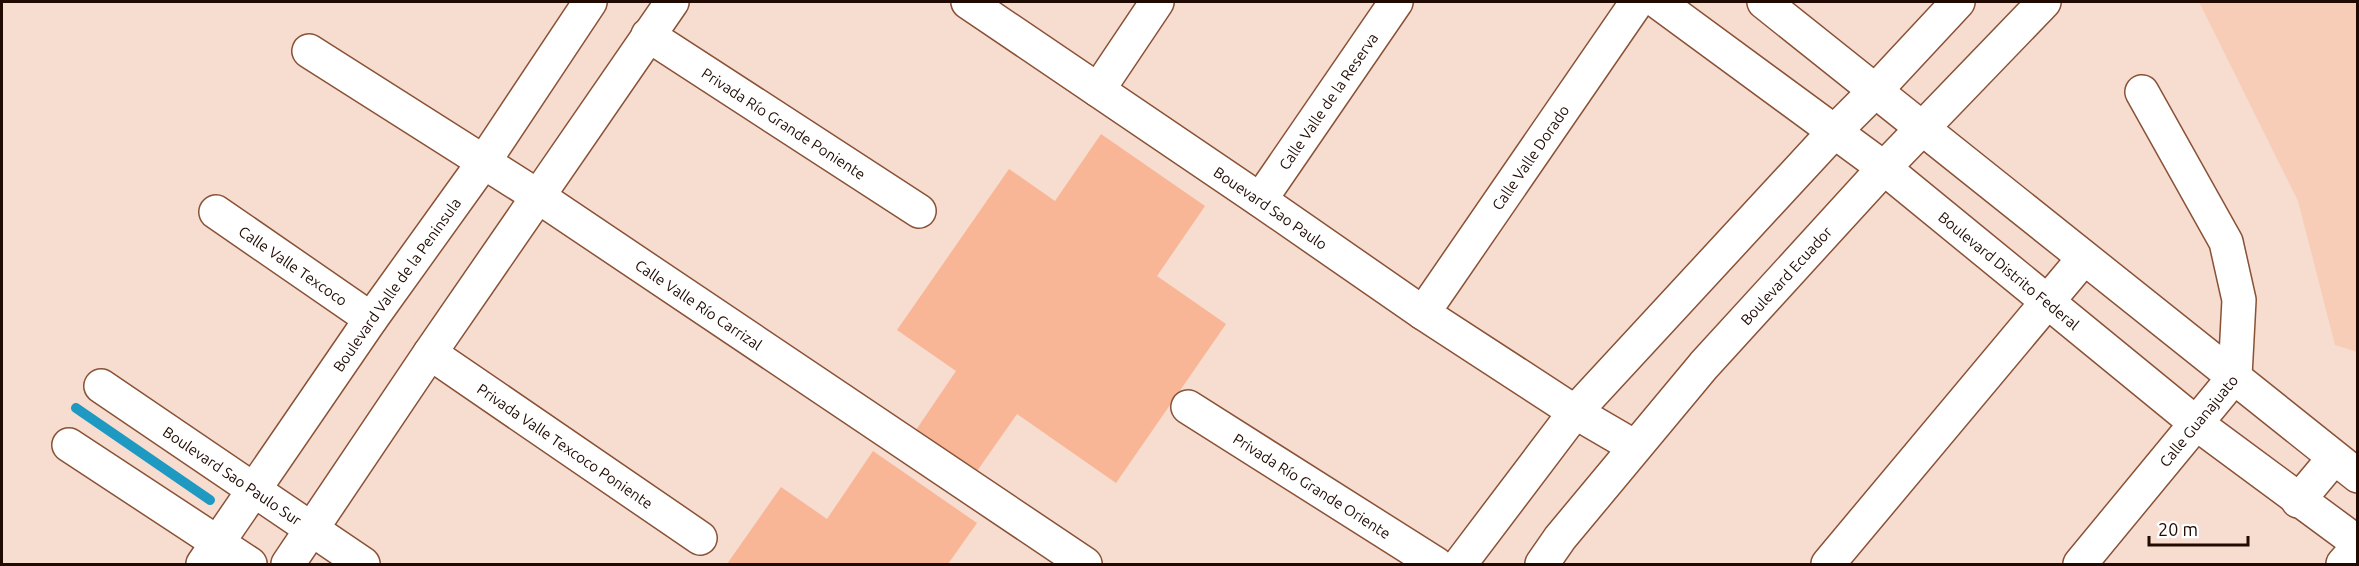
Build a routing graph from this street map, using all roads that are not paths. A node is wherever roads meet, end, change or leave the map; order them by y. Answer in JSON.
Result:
{"nodes":[{"id":1,"x":590,"y":2,"type":"edge"},
{"id":2,"x":672,"y":2,"type":"edge"},
{"id":3,"x":968,"y":2,"type":"edge"},
{"id":4,"x":1157,"y":2,"type":"edge"},
{"id":5,"x":1396,"y":2,"type":"edge"},
{"id":6,"x":1637,"y":2,"type":"edge"},
{"id":7,"x":1658,"y":2,"type":"edge"},
{"id":8,"x":1764,"y":2,"type":"edge"},
{"id":9,"x":1958,"y":2,"type":"edge"},
{"id":10,"x":2044,"y":2,"type":"edge"},
{"id":11,"x":648,"y":35,"type":"junction"},
{"id":12,"x":309,"y":51,"type":"dead end"},
{"id":13,"x":1098,"y":90,"type":"junction"},
{"id":14,"x":1876,"y":90,"type":"junction"},
{"id":15,"x":2142,"y":92,"type":"dead end"},
{"id":16,"x":1924,"y":128,"type":"junction"},
{"id":17,"x":1833,"y":132,"type":"junction"},
{"id":18,"x":483,"y":163,"type":"junction"},
{"id":19,"x":1884,"y":168,"type":"junction"},
{"id":20,"x":539,"y":197,"type":"junction"},
{"id":21,"x":1260,"y":200,"type":"junction"},
{"id":22,"x":919,"y":211,"type":"dead end"},
{"id":23,"x":216,"y":212,"type":"dead end"},
{"id":24,"x":2084,"y":258,"type":"junction"},
{"id":25,"x":2046,"y":303,"type":"junction"},
{"id":26,"x":1423,"y":313,"type":"junction"},
{"id":27,"x":371,"y":319,"type":"junction"},
{"id":28,"x":430,"y":353,"type":"junction"},
{"id":29,"x":2235,"y":376,"type":"junction"},
{"id":30,"x":101,"y":386,"type":"dead end"},
{"id":31,"x":1188,"y":407,"type":"dead end"},
{"id":32,"x":1575,"y":412,"type":"junction"},
{"id":33,"x":2198,"y":424,"type":"junction"},
{"id":34,"x":69,"y":445,"type":"dead end"},
{"id":35,"x":1635,"y":447,"type":"junction"},
{"id":36,"x":2346,"y":467,"type":"edge"},
{"id":37,"x":254,"y":490,"type":"junction"},
{"id":38,"x":2298,"y":501,"type":"junction"},
{"id":39,"x":311,"y":530,"type":"junction"},
{"id":40,"x":700,"y":538,"type":"dead end"},
{"id":41,"x":2358,"y":545,"type":"edge"},
{"id":42,"x":210,"y":553,"type":"edge"},
{"id":43,"x":250,"y":564,"type":"edge"},
{"id":44,"x":288,"y":564,"type":"edge"},
{"id":45,"x":363,"y":564,"type":"edge"},
{"id":46,"x":1085,"y":564,"type":"edge"},
{"id":47,"x":1436,"y":564,"type":"edge"},
{"id":48,"x":1460,"y":564,"type":"edge"},
{"id":49,"x":1542,"y":564,"type":"edge"},
{"id":50,"x":1828,"y":564,"type":"edge"},
{"id":51,"x":2080,"y":564,"type":"edge"},
{"id":52,"x":2343,"y":564,"type":"edge"}],
"edges":[{"from":1,"to":18,"type":"street","name":"Boulevard Valle de la Peninsula"},
{"from":2,"to":11,"type":"street"},
{"from":3,"to":13,"type":"street","name":"Bouevard Sao Paulo"},
{"from":4,"to":13,"type":"street"},
{"from":5,"to":21,"type":"street","name":"Calle Valle de la Reserva"},
{"from":6,"to":26,"type":"street","name":"Calle Valle Dorado"},
{"from":7,"to":17,"type":"street","name":"Boulevard Distrito Federal"},
{"from":8,"to":14,"type":"street"},
{"from":9,"to":14,"type":"street"},
{"from":10,"to":16,"type":"street","name":"Boulevard Ecuador"},
{"from":11,"to":20,"type":"street"},
{"from":11,"to":22,"type":"street","name":"Privada Río Grande Poniente"},
{"from":12,"to":18,"type":"street","name":"Calle Valle Río Carrizal"},
{"from":13,"to":21,"type":"street","name":"Bouevard Sao Paulo"},
{"from":14,"to":16,"type":"street"},
{"from":14,"to":17,"type":"street"},
{"from":15,"to":29,"type":"street","name":"Calle Guanajuato"},
{"from":16,"to":19,"type":"street","name":"Boulevard Ecuador"},
{"from":16,"to":24,"type":"street"},
{"from":17,"to":19,"type":"street","name":"Boulevard Distrito Federal"},
{"from":17,"to":32,"type":"street"},
{"from":18,"to":20,"type":"street","name":"Calle Valle Río Carrizal"},
{"from":18,"to":27,"type":"street","name":"Boulevard Valle de la Peninsula"},
{"from":19,"to":25,"type":"street","name":"Boulevard Distrito Federal"},
{"from":19,"to":35,"type":"street","name":"Boulevard Ecuador"},
{"from":20,"to":28,"type":"street"},
{"from":20,"to":46,"type":"street","name":"Calle Valle Río Carrizal"},
{"from":21,"to":26,"type":"street","name":"Bouevard Sao Paulo"},
{"from":23,"to":27,"type":"street","name":"Calle Valle Texcoco"},
{"from":24,"to":25,"type":"street"},
{"from":24,"to":29,"type":"street"},
{"from":25,"to":33,"type":"street","name":"Boulevard Distrito Federal"},
{"from":25,"to":50,"type":"street"},
{"from":26,"to":32,"type":"street","name":"Bouevard Sao Paulo"},
{"from":27,"to":37,"type":"street","name":"Boulevard Valle de la Peninsula"},
{"from":28,"to":39,"type":"street"},
{"from":28,"to":40,"type":"street","name":"Privada Valle Texcoco Poniente"},
{"from":29,"to":33,"type":"street","name":"Calle Guanajuato"},
{"from":29,"to":36,"type":"street"},
{"from":30,"to":37,"type":"street","name":"Boulevard Sao Paulo Sur"},
{"from":31,"to":47,"type":"street","name":"Privada Río Grande Oriente"},
{"from":32,"to":35,"type":"street","name":"Bouevard Sao Paulo"},
{"from":32,"to":48,"type":"street"},
{"from":33,"to":38,"type":"street","name":"Boulevard Distrito Federal"},
{"from":33,"to":51,"type":"street","name":"Calle Guanajuato"},
{"from":34,"to":42,"type":"street"},
{"from":35,"to":49,"type":"street","name":"Boulevard Ecuador"},
{"from":36,"to":38,"type":"street"},
{"from":37,"to":39,"type":"street","name":"Boulevard Sao Paulo Sur"},
{"from":37,"to":42,"type":"street","name":"Boulevard Valle de la Peninsula"},
{"from":38,"to":41,"type":"street","name":"Boulevard Distrito Federal"},
{"from":39,"to":44,"type":"street"},
{"from":39,"to":45,"type":"street","name":"Boulevard Sao Paulo Sur"},
{"from":41,"to":52,"type":"street"},
{"from":42,"to":43,"type":"street"}]}
